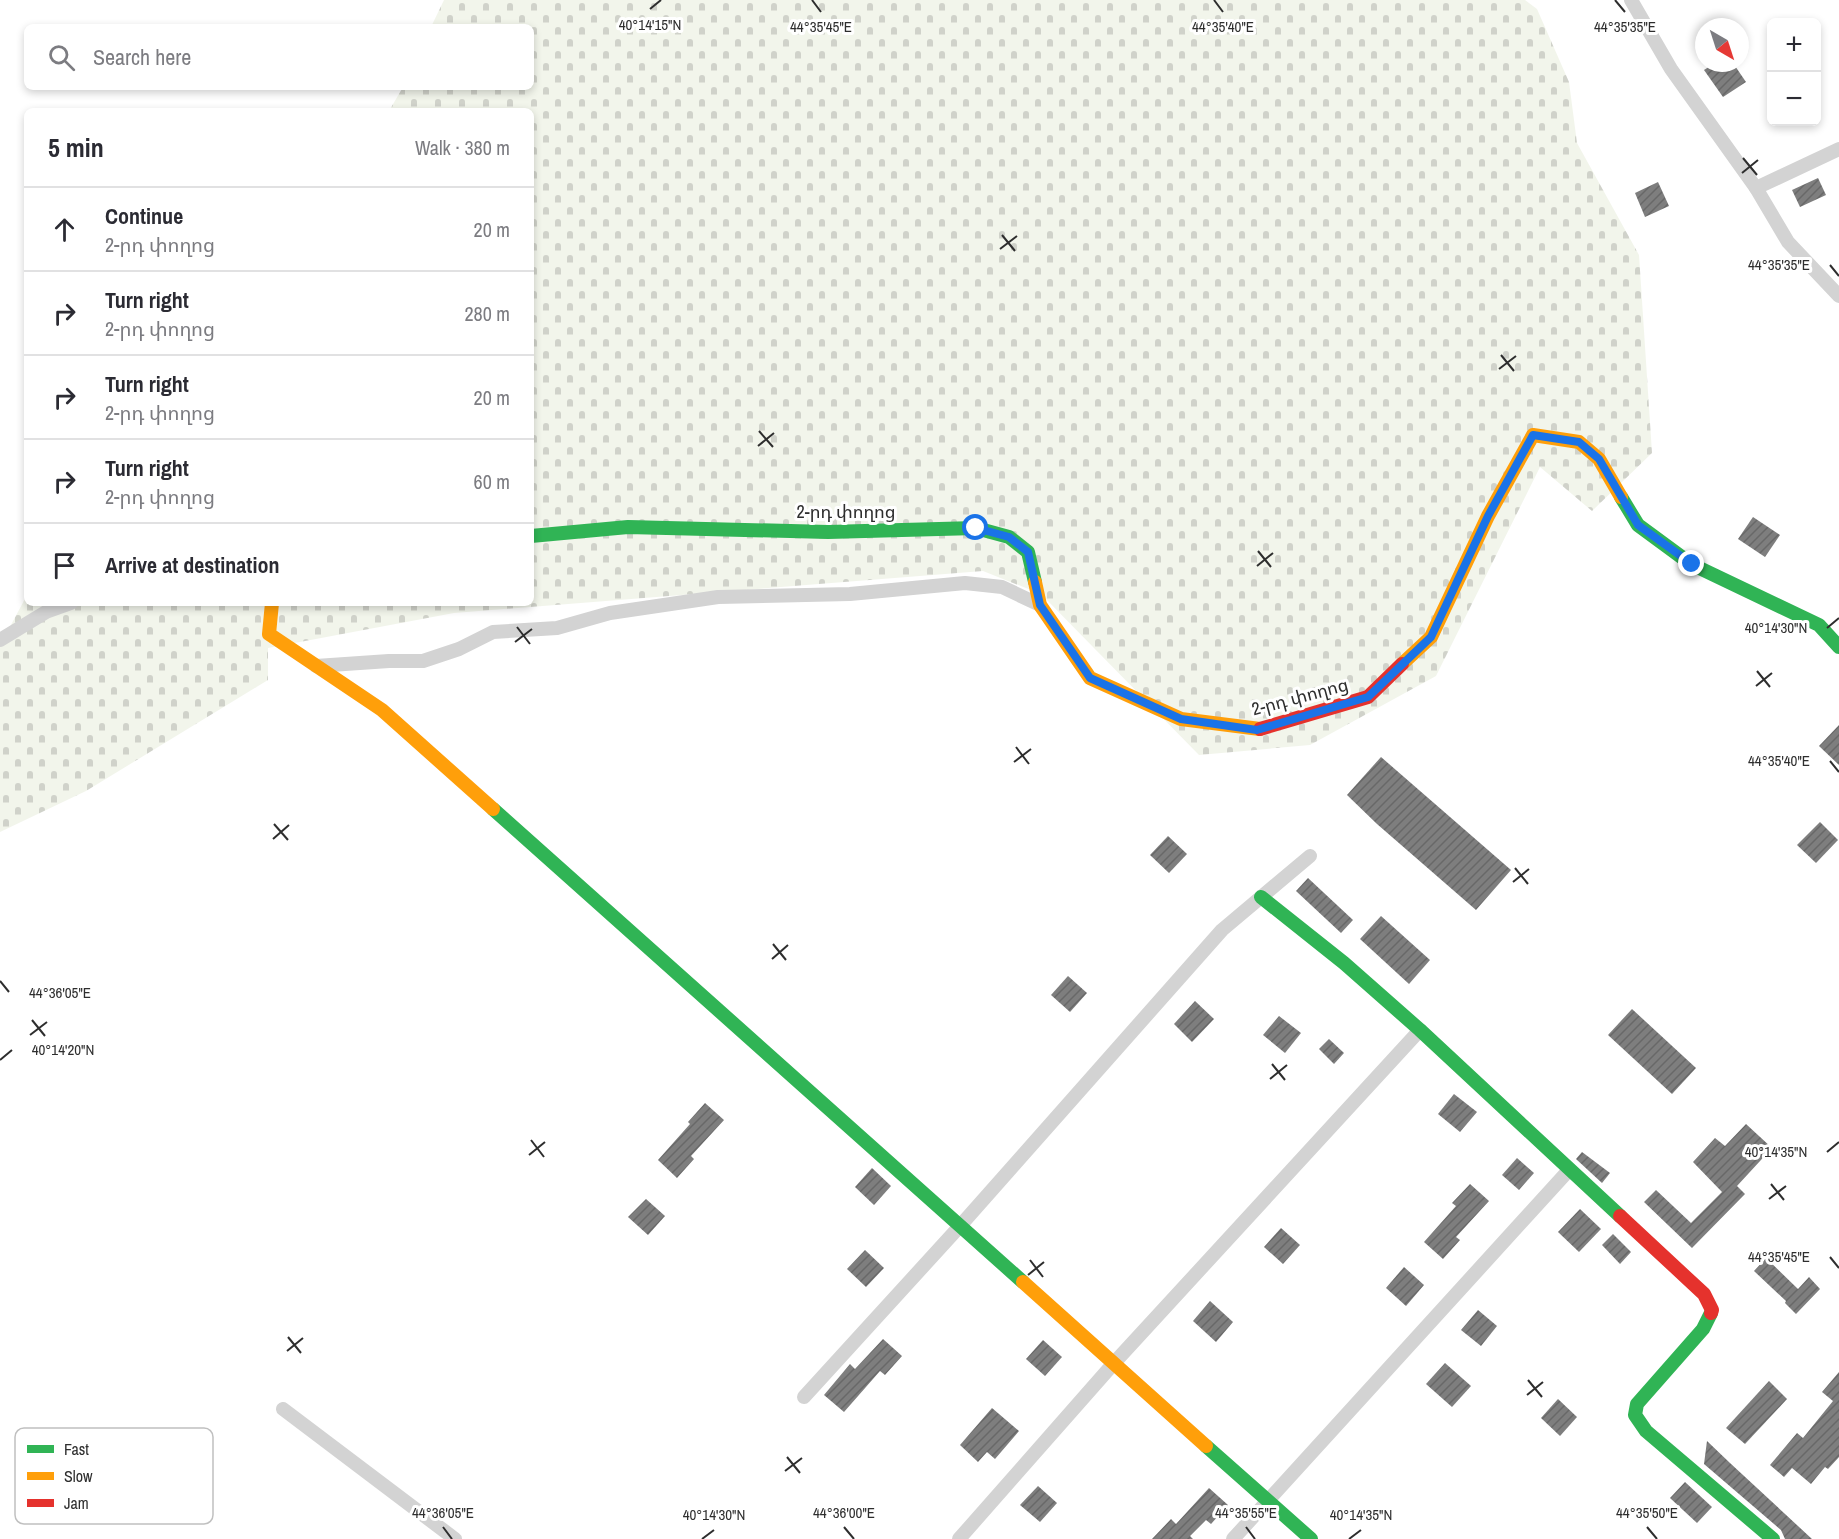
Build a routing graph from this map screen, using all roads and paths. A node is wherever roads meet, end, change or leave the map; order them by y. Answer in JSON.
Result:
{"nodes":[{"id":1,"x":1631,"y":0,"type":"edge"},
{"id":2,"x":1839,"y":149,"type":"edge"},
{"id":3,"x":1756,"y":188,"type":"junction"},
{"id":4,"x":1839,"y":296,"type":"edge"},
{"id":5,"x":534,"y":536,"type":"edge"},
{"id":6,"x":1040,"y":605,"type":"junction"},
{"id":7,"x":62,"y":606,"type":"edge"},
{"id":8,"x":272,"y":606,"type":"edge"},
{"id":9,"x":0,"y":640,"type":"edge"},
{"id":10,"x":1839,"y":647,"type":"edge"},
{"id":11,"x":316,"y":666,"type":"junction"},
{"id":12,"x":1310,"y":856,"type":"dead end"},
{"id":13,"x":1261,"y":897,"type":"junction"},
{"id":14,"x":1420,"y":1030,"type":"junction"},
{"id":15,"x":1569,"y":1170,"type":"junction"},
{"id":16,"x":960,"y":1226,"type":"junction"},
{"id":17,"x":1114,"y":1363,"type":"junction"},
{"id":18,"x":804,"y":1397,"type":"dead end"},
{"id":19,"x":283,"y":1409,"type":"dead end"},
{"id":20,"x":1268,"y":1499,"type":"junction"},
{"id":21,"x":455,"y":1539,"type":"edge"},
{"id":22,"x":959,"y":1539,"type":"edge"},
{"id":23,"x":1233,"y":1539,"type":"edge"},
{"id":24,"x":1311,"y":1539,"type":"edge"},
{"id":25,"x":1773,"y":1539,"type":"edge"}],
"edges":[{"from":1,"to":3,"type":"street"},
{"from":2,"to":3,"type":"street"},
{"from":3,"to":4,"type":"street"},
{"from":5,"to":6,"type":"street","name":"2-րդ փողոց"},
{"from":6,"to":10,"type":"street","name":"2-րդ փողոց"},
{"from":6,"to":11,"type":"street"},
{"from":7,"to":9,"type":"street"},
{"from":8,"to":11,"type":"street"},
{"from":11,"to":16,"type":"street"},
{"from":12,"to":13,"type":"street"},
{"from":13,"to":14,"type":"street"},
{"from":13,"to":16,"type":"street"},
{"from":14,"to":15,"type":"street"},
{"from":14,"to":17,"type":"street"},
{"from":15,"to":20,"type":"street"},
{"from":15,"to":25,"type":"street"},
{"from":16,"to":17,"type":"street"},
{"from":16,"to":18,"type":"street"},
{"from":17,"to":20,"type":"street"},
{"from":17,"to":22,"type":"street"},
{"from":19,"to":21,"type":"street"},
{"from":20,"to":23,"type":"street"},
{"from":20,"to":24,"type":"street"}]}
